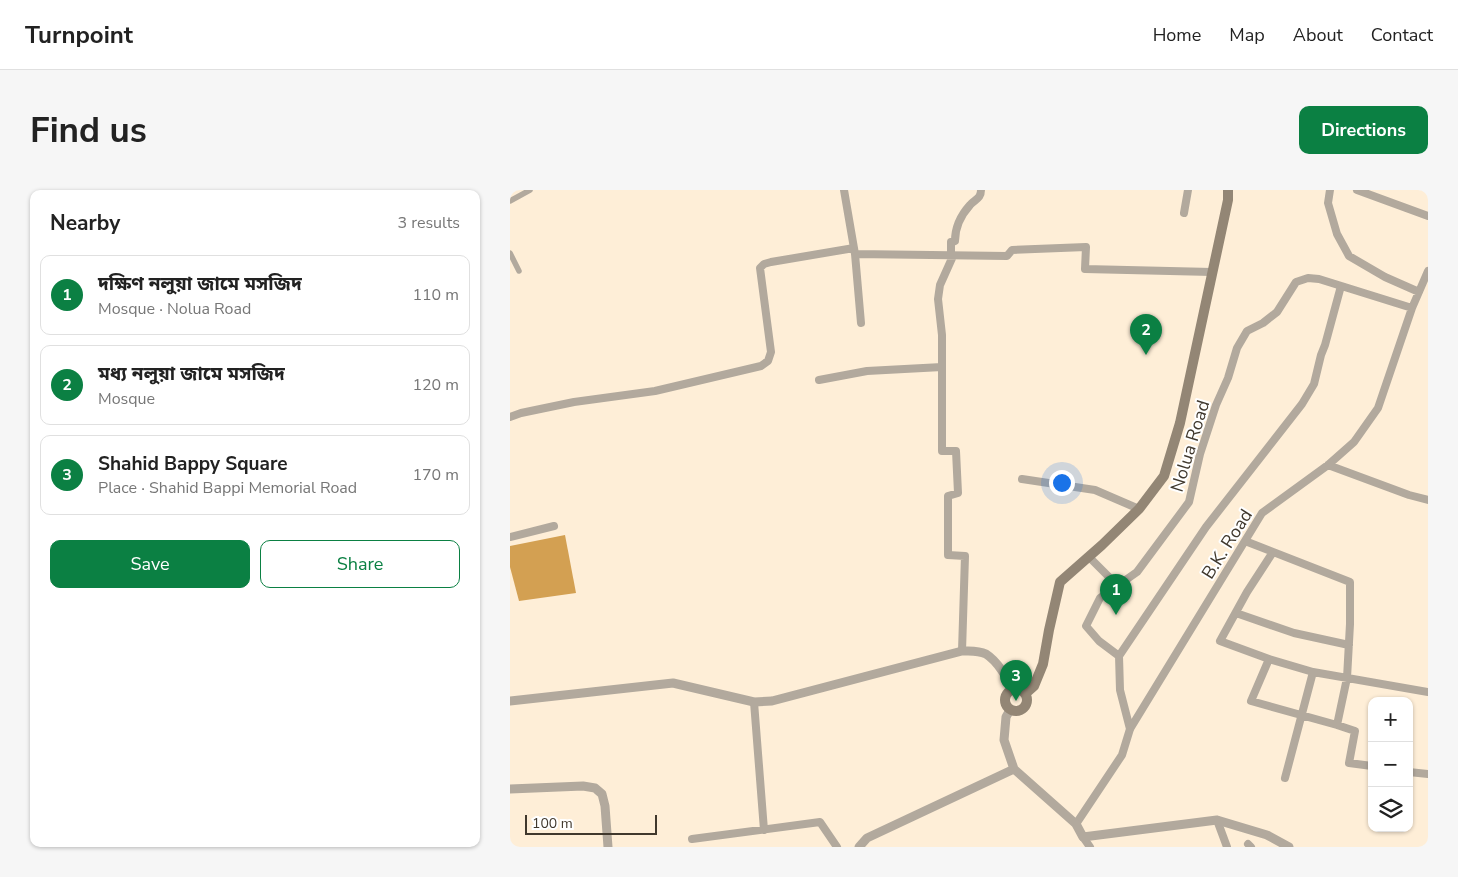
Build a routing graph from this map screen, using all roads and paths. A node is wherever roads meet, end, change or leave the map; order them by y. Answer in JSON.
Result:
{"nodes":[{"id":1,"x":530,"y":190,"type":"edge"},
{"id":2,"x":844,"y":190,"type":"edge"},
{"id":3,"x":981,"y":190,"type":"edge"},
{"id":4,"x":1188,"y":190,"type":"edge"},
{"id":5,"x":1228,"y":190,"type":"edge"},
{"id":6,"x":1330,"y":190,"type":"edge"},
{"id":7,"x":1358,"y":190,"type":"edge"},
{"id":8,"x":510,"y":201,"type":"edge"},
{"id":9,"x":1184,"y":213,"type":"dead end"},
{"id":10,"x":1428,"y":216,"type":"edge"},
{"id":11,"x":854,"y":251,"type":"junction"},
{"id":12,"x":510,"y":253,"type":"edge"},
{"id":13,"x":952,"y":256,"type":"junction"},
{"id":14,"x":519,"y":271,"type":"dead end"},
{"id":15,"x":1428,"y":271,"type":"edge"},
{"id":16,"x":1212,"y":272,"type":"junction"},
{"id":17,"x":1426,"y":279,"type":"edge"},
{"id":18,"x":1341,"y":286,"type":"junction"},
{"id":19,"x":1419,"y":292,"type":"junction"},
{"id":20,"x":1412,"y":308,"type":"junction"},
{"id":21,"x":861,"y":323,"type":"dead end"},
{"id":22,"x":942,"y":367,"type":"junction"},
{"id":23,"x":819,"y":380,"type":"dead end"},
{"id":24,"x":510,"y":417,"type":"edge"},
{"id":25,"x":1328,"y":465,"type":"junction"},
{"id":26,"x":1022,"y":479,"type":"dead end"},
{"id":27,"x":1428,"y":500,"type":"edge"},
{"id":28,"x":1139,"y":509,"type":"junction"},
{"id":29,"x":554,"y":526,"type":"dead end"},
{"id":30,"x":510,"y":537,"type":"edge"},
{"id":31,"x":1246,"y":541,"type":"junction"},
{"id":32,"x":1273,"y":552,"type":"junction"},
{"id":33,"x":1089,"y":557,"type":"junction"},
{"id":34,"x":1118,"y":586,"type":"junction"},
{"id":35,"x":1236,"y":613,"type":"junction"},
{"id":36,"x":1349,"y":645,"type":"junction"},
{"id":37,"x":962,"y":651,"type":"junction"},
{"id":38,"x":1119,"y":656,"type":"junction"},
{"id":39,"x":1270,"y":659,"type":"junction"},
{"id":40,"x":1313,"y":672,"type":"junction"},
{"id":41,"x":1347,"y":678,"type":"junction"},
{"id":42,"x":1012,"y":690,"type":"junction"},
{"id":43,"x":1428,"y":692,"type":"edge"},
{"id":44,"x":1025,"y":694,"type":"junction"},
{"id":45,"x":510,"y":701,"type":"edge"},
{"id":46,"x":754,"y":702,"type":"junction"},
{"id":47,"x":1010,"y":710,"type":"junction"},
{"id":48,"x":1300,"y":715,"type":"junction"},
{"id":49,"x":1337,"y":725,"type":"junction"},
{"id":50,"x":1130,"y":729,"type":"junction"},
{"id":51,"x":1368,"y":765,"type":"edge"},
{"id":52,"x":1014,"y":769,"type":"junction"},
{"id":53,"x":1413,"y":772,"type":"edge"},
{"id":54,"x":1428,"y":774,"type":"edge"},
{"id":55,"x":1285,"y":778,"type":"dead end"},
{"id":56,"x":510,"y":789,"type":"edge"},
{"id":57,"x":1217,"y":820,"type":"junction"},
{"id":58,"x":1076,"y":824,"type":"junction"},
{"id":59,"x":764,"y":830,"type":"junction"},
{"id":60,"x":1083,"y":836,"type":"junction"},
{"id":61,"x":692,"y":839,"type":"dead end"},
{"id":62,"x":608,"y":847,"type":"edge"},
{"id":63,"x":837,"y":847,"type":"edge"},
{"id":64,"x":860,"y":847,"type":"edge"},
{"id":65,"x":1090,"y":847,"type":"edge"},
{"id":66,"x":1227,"y":847,"type":"edge"},
{"id":67,"x":1289,"y":847,"type":"edge"}],
"edges":[{"from":1,"to":8,"type":"street"},
{"from":2,"to":11,"type":"street"},
{"from":3,"to":13,"type":"street"},
{"from":4,"to":9,"type":"street"},
{"from":5,"to":16,"type":"main road"},
{"from":6,"to":19,"type":"street"},
{"from":7,"to":10,"type":"street"},
{"from":11,"to":13,"type":"street"},
{"from":11,"to":21,"type":"street"},
{"from":11,"to":24,"type":"street"},
{"from":12,"to":14,"type":"street"},
{"from":13,"to":16,"type":"street"},
{"from":13,"to":22,"type":"street"},
{"from":15,"to":17,"type":"street","name":"B.K. Road"},
{"from":16,"to":28,"type":"main road"},
{"from":17,"to":19,"type":"street","name":"B.K. Road"},
{"from":18,"to":20,"type":"street"},
{"from":18,"to":34,"type":"street","name":"Nolua Road"},
{"from":18,"to":38,"type":"street"},
{"from":19,"to":20,"type":"street","name":"B.K. Road"},
{"from":20,"to":25,"type":"street","name":"B.K. Road"},
{"from":22,"to":23,"type":"street"},
{"from":22,"to":37,"type":"street"},
{"from":25,"to":27,"type":"street"},
{"from":25,"to":31,"type":"street","name":"B.K. Road"},
{"from":26,"to":28,"type":"street"},
{"from":28,"to":33,"type":"main road"},
{"from":29,"to":30,"type":"street"},
{"from":31,"to":32,"type":"street"},
{"from":31,"to":50,"type":"street","name":"B.K. Road"},
{"from":32,"to":35,"type":"street"},
{"from":32,"to":36,"type":"street"},
{"from":33,"to":34,"type":"street"},
{"from":33,"to":44,"type":"main road"},
{"from":34,"to":38,"type":"street","name":"Nolua Road"},
{"from":35,"to":36,"type":"street"},
{"from":35,"to":39,"type":"street"},
{"from":36,"to":41,"type":"street"},
{"from":37,"to":42,"type":"street"},
{"from":37,"to":46,"type":"street"},
{"from":38,"to":50,"type":"street"},
{"from":39,"to":40,"type":"street"},
{"from":39,"to":48,"type":"street"},
{"from":40,"to":41,"type":"street"},
{"from":40,"to":48,"type":"street"},
{"from":41,"to":43,"type":"street"},
{"from":41,"to":49,"type":"street"},
{"from":42,"to":44,"type":"main road"},
{"from":42,"to":47,"type":"main road"},
{"from":44,"to":47,"type":"main road"},
{"from":45,"to":46,"type":"street"},
{"from":46,"to":59,"type":"street"},
{"from":47,"to":52,"type":"street"},
{"from":48,"to":49,"type":"street"},
{"from":48,"to":55,"type":"street"},
{"from":49,"to":51,"type":"street"},
{"from":50,"to":58,"type":"street","name":"B.K. Road"},
{"from":52,"to":58,"type":"street"},
{"from":52,"to":64,"type":"street"},
{"from":53,"to":54,"type":"street"},
{"from":56,"to":62,"type":"street"},
{"from":57,"to":60,"type":"street"},
{"from":57,"to":66,"type":"street"},
{"from":57,"to":67,"type":"street"},
{"from":58,"to":60,"type":"street"},
{"from":59,"to":61,"type":"street"},
{"from":59,"to":63,"type":"street"},
{"from":60,"to":65,"type":"street"}]}
